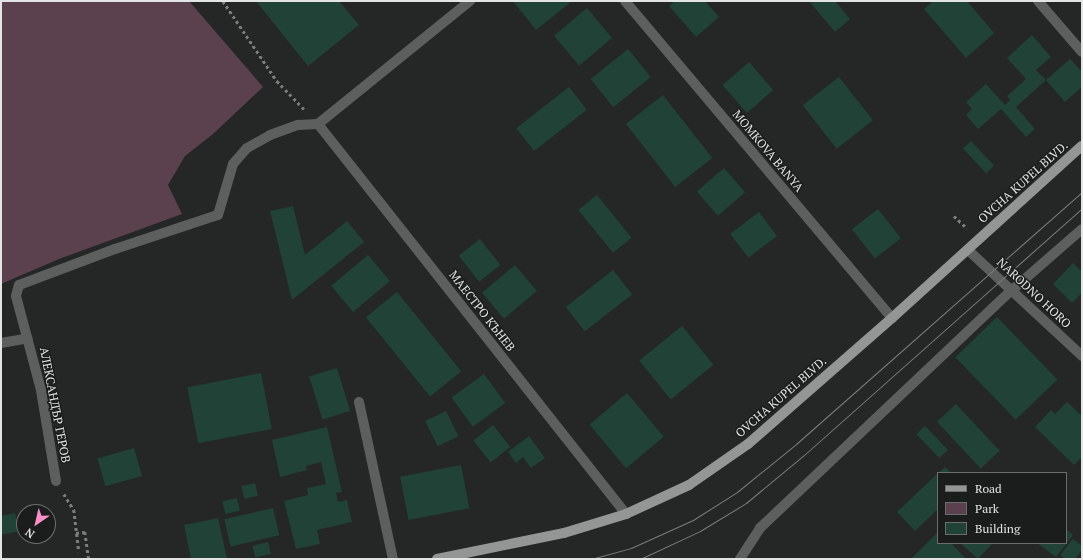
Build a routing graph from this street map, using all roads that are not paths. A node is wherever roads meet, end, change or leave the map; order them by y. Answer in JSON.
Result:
{"nodes":[{"id":1,"x":470,"y":1,"type":"edge"},
{"id":2,"x":625,"y":1,"type":"edge"},
{"id":3,"x":1038,"y":1,"type":"edge"},
{"id":4,"x":1082,"y":52,"type":"edge"},
{"id":5,"x":318,"y":124,"type":"junction"},
{"id":6,"x":1082,"y":146,"type":"edge"},
{"id":7,"x":1082,"y":229,"type":"edge"},
{"id":8,"x":968,"y":250,"type":"junction"},
{"id":9,"x":1011,"y":291,"type":"junction"},
{"id":10,"x":892,"y":318,"type":"junction"},
{"id":11,"x":28,"y":338,"type":"junction"},
{"id":12,"x":1,"y":343,"type":"edge"},
{"id":13,"x":1082,"y":356,"type":"edge"},
{"id":14,"x":359,"y":402,"type":"dead end"},
{"id":15,"x":56,"y":481,"type":"dead end"},
{"id":16,"x":626,"y":514,"type":"junction"},
{"id":17,"x":393,"y":559,"type":"edge"},
{"id":18,"x":437,"y":559,"type":"edge"},
{"id":19,"x":740,"y":559,"type":"edge"}],
"edges":[{"from":1,"to":5,"type":"street"},
{"from":2,"to":10,"type":"street","name":"MOMKOVA BANYA"},
{"from":3,"to":4,"type":"street"},
{"from":5,"to":11,"type":"street"},
{"from":5,"to":16,"type":"street","name":"МАЕСТРО КЪНЕВ"},
{"from":6,"to":8,"type":"main road","name":"OVCHA KUPEL BLVD."},
{"from":7,"to":9,"type":"street"},
{"from":8,"to":9,"type":"street","name":"NARODNO HORO"},
{"from":8,"to":10,"type":"main road","name":"OVCHA KUPEL BLVD."},
{"from":9,"to":13,"type":"street","name":"NARODNO HORO"},
{"from":9,"to":19,"type":"street"},
{"from":10,"to":16,"type":"main road","name":"OVCHA KUPEL BLVD."},
{"from":11,"to":12,"type":"street","name":"АЛЕКСАНДЪР ГЕРОВ"},
{"from":11,"to":15,"type":"street","name":"АЛЕКСАНДЪР ГЕРОВ"},
{"from":14,"to":17,"type":"street"},
{"from":16,"to":18,"type":"main road","name":"OVCHA KUPEL BLVD."}]}
